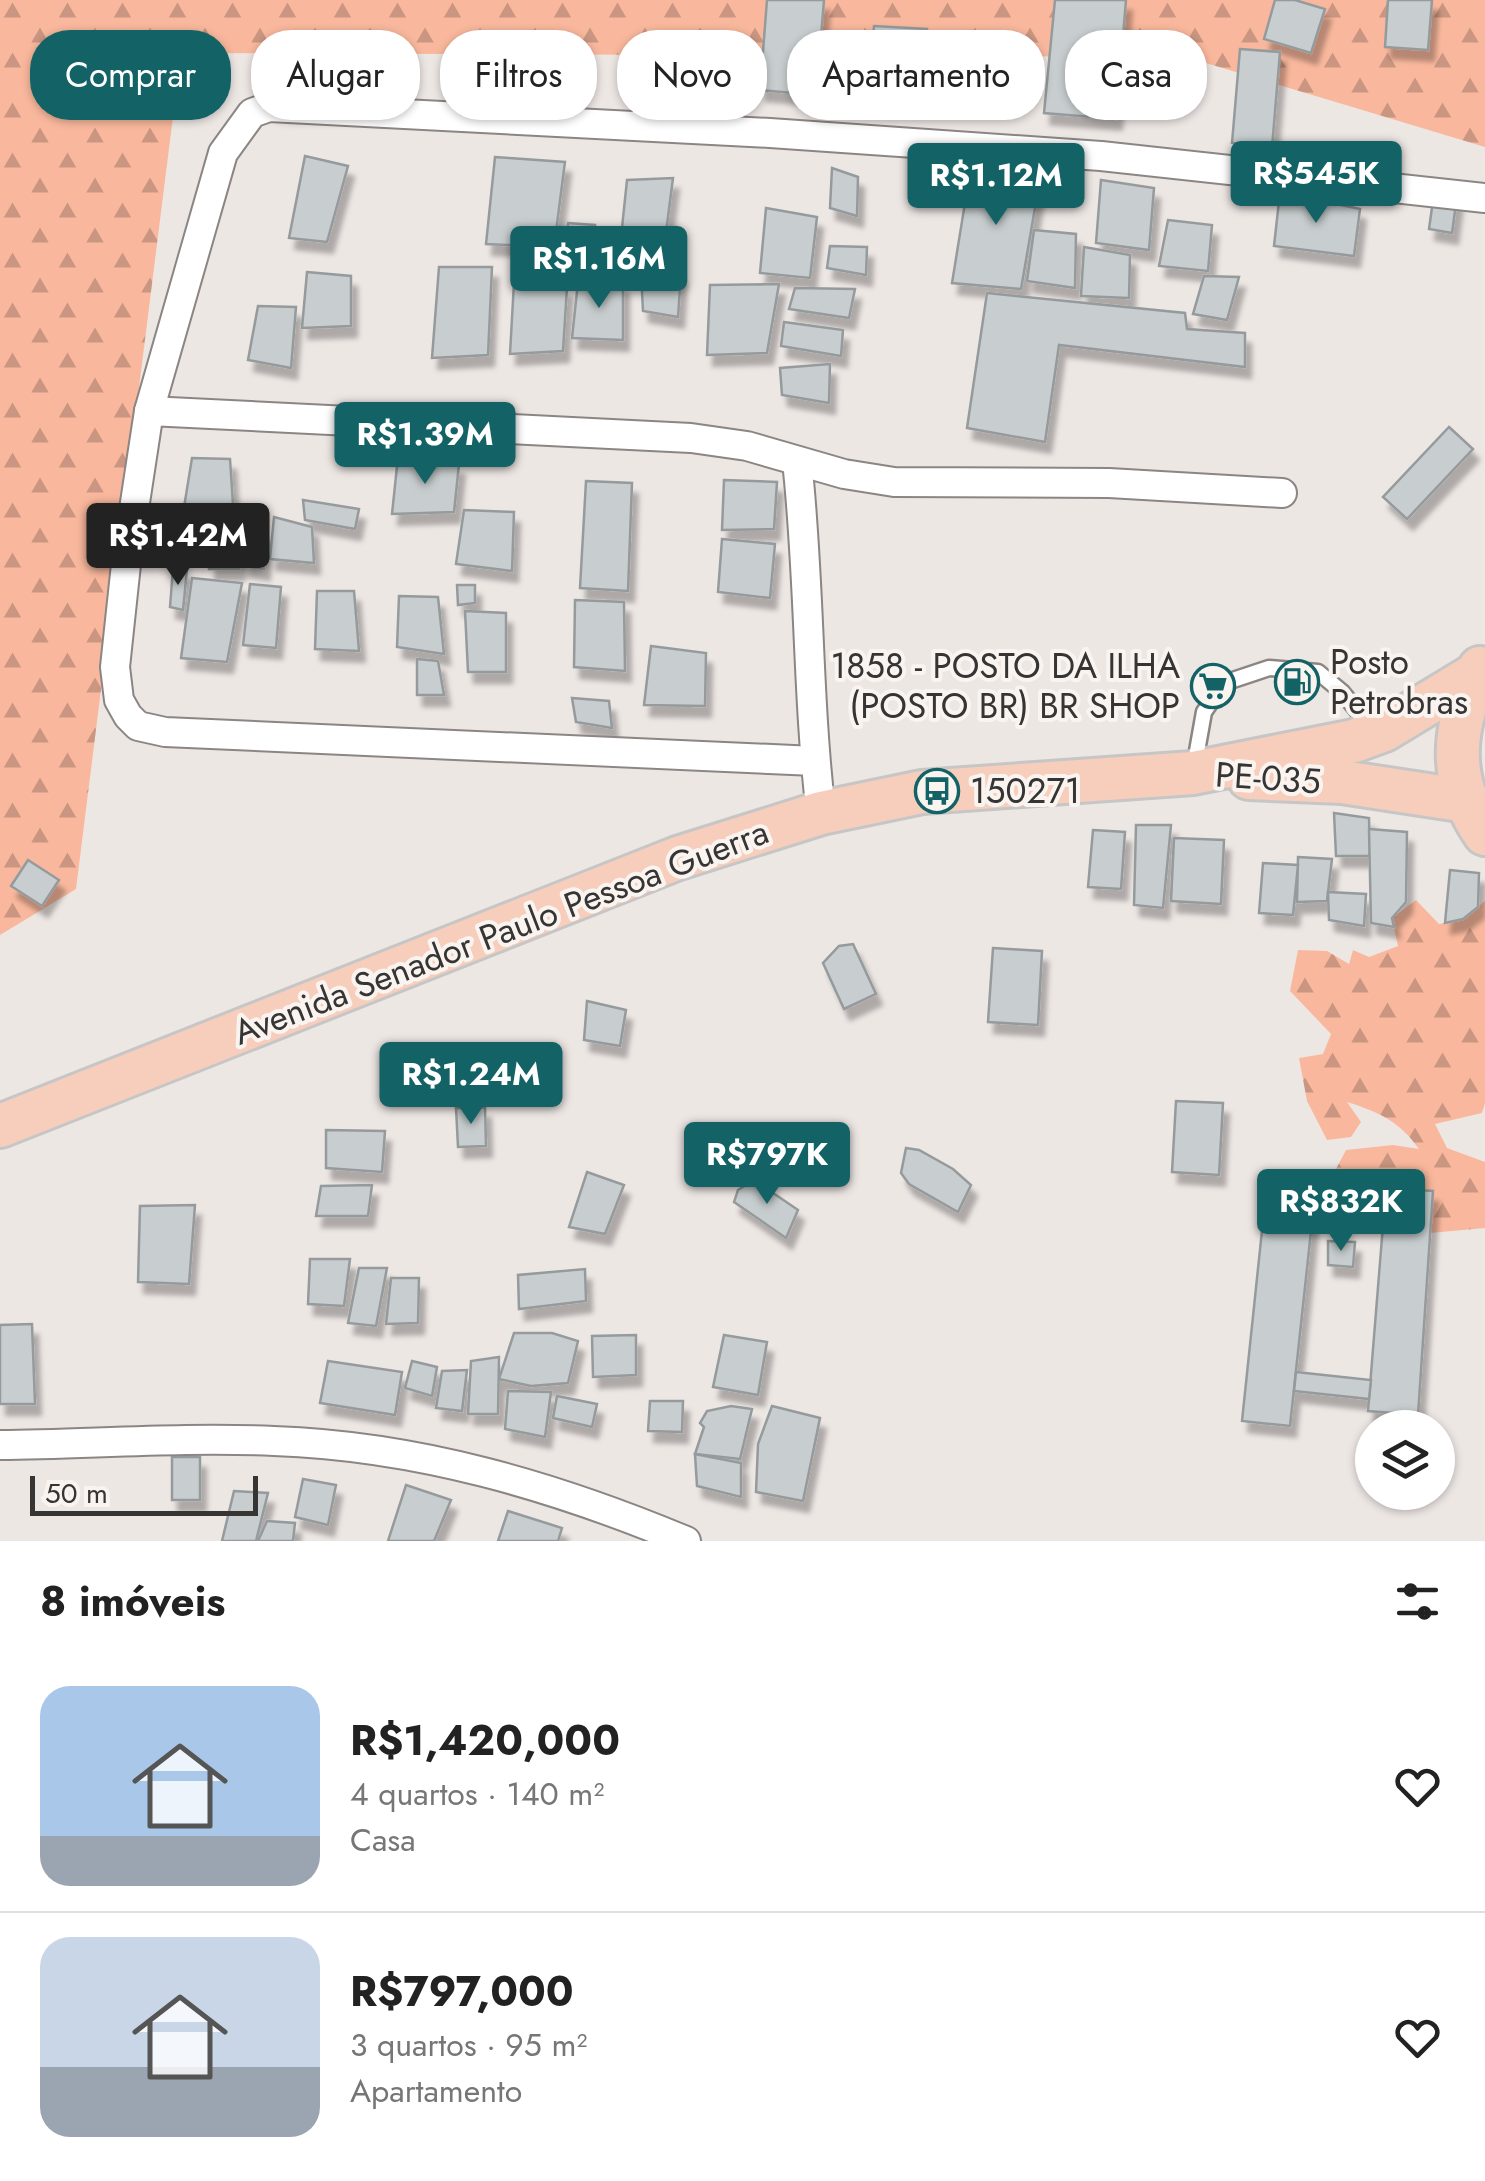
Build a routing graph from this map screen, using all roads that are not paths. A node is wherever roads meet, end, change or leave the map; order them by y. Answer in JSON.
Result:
{"nodes":[{"id":1,"x":1485,"y":198,"type":"edge"},
{"id":2,"x":150,"y":411,"type":"junction"},
{"id":3,"x":796,"y":461,"type":"junction"},
{"id":4,"x":1282,"y":492,"type":"dead end"},
{"id":5,"x":1481,"y":666,"type":"edge"},
{"id":6,"x":1376,"y":734,"type":"junction"},
{"id":7,"x":814,"y":760,"type":"junction"},
{"id":8,"x":1193,"y":773,"type":"junction"},
{"id":9,"x":821,"y":814,"type":"junction"},
{"id":10,"x":1476,"y":817,"type":"edge"},
{"id":11,"x":0,"y":1126,"type":"edge"},
{"id":12,"x":0,"y":1446,"type":"edge"},
{"id":13,"x":686,"y":1541,"type":"edge"}],
"edges":[{"from":1,"to":2,"type":"street"},
{"from":2,"to":3,"type":"street"},
{"from":2,"to":7,"type":"street"},
{"from":3,"to":4,"type":"street"},
{"from":3,"to":7,"type":"street"},
{"from":5,"to":6,"type":"main road","name":"PE-035","number":"PE-035"},
{"from":5,"to":10,"type":"main road"},
{"from":6,"to":8,"type":"main road","name":"PE-035","number":"PE-035"},
{"from":6,"to":8,"type":"lane"},
{"from":7,"to":9,"type":"street"},
{"from":8,"to":9,"type":"main road","name":"Avenida Senador Paulo Pessoa Guerra","number":"PE-035"},
{"from":8,"to":10,"type":"main road","name":"PE-035","number":"PE-035"},
{"from":9,"to":11,"type":"main road","name":"Avenida Senador Paulo Pessoa Guerra","number":"PE-035"},
{"from":12,"to":13,"type":"street"}]}
